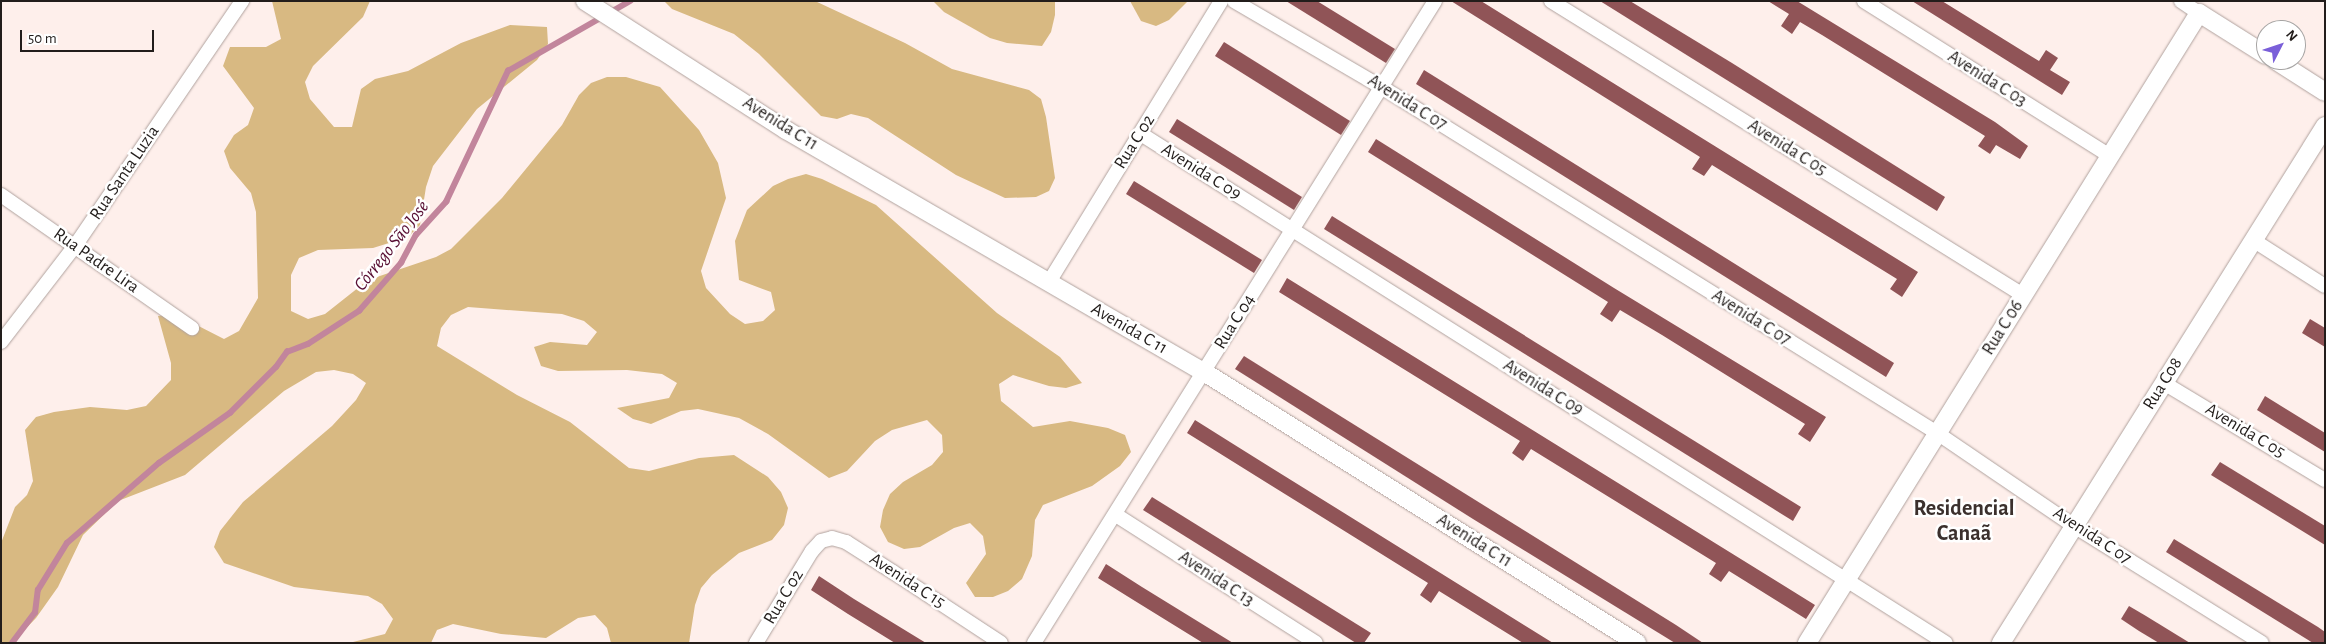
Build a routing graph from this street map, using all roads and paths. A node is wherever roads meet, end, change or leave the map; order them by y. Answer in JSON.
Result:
{"nodes":[{"id":1,"x":242,"y":1,"type":"edge"},
{"id":2,"x":585,"y":1,"type":"edge"},
{"id":3,"x":1220,"y":1,"type":"edge"},
{"id":4,"x":1234,"y":1,"type":"edge"},
{"id":5,"x":1435,"y":1,"type":"edge"},
{"id":6,"x":1551,"y":1,"type":"edge"},
{"id":7,"x":1864,"y":1,"type":"edge"},
{"id":8,"x":2181,"y":1,"type":"edge"},
{"id":9,"x":2199,"y":13,"type":"junction"},
{"id":10,"x":2256,"y":49,"type":"edge"},
{"id":11,"x":2290,"y":70,"type":"edge"},
{"id":12,"x":1383,"y":88,"type":"junction"},
{"id":13,"x":2325,"y":92,"type":"edge"},
{"id":14,"x":2325,"y":126,"type":"edge"},
{"id":15,"x":1141,"y":134,"type":"junction"},
{"id":16,"x":2110,"y":156,"type":"junction"},
{"id":17,"x":1,"y":195,"type":"edge"},
{"id":18,"x":1292,"y":230,"type":"junction"},
{"id":19,"x":2253,"y":240,"type":"junction"},
{"id":20,"x":75,"y":246,"type":"junction"},
{"id":21,"x":1049,"y":282,"type":"junction"},
{"id":22,"x":2325,"y":286,"type":"edge"},
{"id":23,"x":2023,"y":295,"type":"junction"},
{"id":24,"x":192,"y":328,"type":"dead end"},
{"id":25,"x":1,"y":342,"type":"edge"},
{"id":26,"x":1204,"y":372,"type":"junction"},
{"id":27,"x":2164,"y":383,"type":"junction"},
{"id":28,"x":1937,"y":434,"type":"junction"},
{"id":29,"x":2325,"y":480,"type":"edge"},
{"id":30,"x":1116,"y":515,"type":"junction"},
{"id":31,"x":2074,"y":526,"type":"junction"},
{"id":32,"x":812,"y":551,"type":"joint"},
{"id":33,"x":1846,"y":580,"type":"junction"},
{"id":34,"x":756,"y":643,"type":"edge"},
{"id":35,"x":1001,"y":643,"type":"edge"},
{"id":36,"x":1034,"y":643,"type":"edge"},
{"id":37,"x":1316,"y":643,"type":"edge"},
{"id":38,"x":1637,"y":643,"type":"edge"},
{"id":39,"x":1807,"y":643,"type":"edge"},
{"id":40,"x":1946,"y":643,"type":"edge"},
{"id":41,"x":2001,"y":643,"type":"edge"},
{"id":42,"x":2262,"y":643,"type":"edge"}],
"edges":[{"from":1,"to":20,"type":"street","name":"Rua Santa Luzia"},
{"from":2,"to":21,"type":"street","name":"Avenida C 11"},
{"from":3,"to":15,"type":"street","name":"Rua C 02"},
{"from":4,"to":12,"type":"street","name":"Avenida C 07"},
{"from":5,"to":12,"type":"street","name":"Rua C 04"},
{"from":6,"to":23,"type":"street","name":"Avenida C 05"},
{"from":7,"to":16,"type":"street","name":"Avenida C 03"},
{"from":8,"to":9,"type":"street"},
{"from":9,"to":10,"type":"street"},
{"from":9,"to":16,"type":"street","name":"Rua C 06"},
{"from":11,"to":13,"type":"street"},
{"from":12,"to":18,"type":"street","name":"Rua C 04"},
{"from":12,"to":28,"type":"street","name":"Avenida C 07"},
{"from":14,"to":19,"type":"street","name":"Rua C08"},
{"from":15,"to":18,"type":"street","name":"Avenida C 09"},
{"from":15,"to":21,"type":"street","name":"Rua C 02"},
{"from":16,"to":23,"type":"street","name":"Rua C 06"},
{"from":17,"to":20,"type":"street","name":"Rua Padre Lira"},
{"from":18,"to":26,"type":"street","name":"Rua C 04"},
{"from":18,"to":33,"type":"street","name":"Avenida C 09"},
{"from":19,"to":22,"type":"street"},
{"from":19,"to":27,"type":"street","name":"Rua C08"},
{"from":20,"to":24,"type":"street","name":"Rua Padre Lira"},
{"from":20,"to":25,"type":"street","name":"Rua Santa Luzia"},
{"from":21,"to":26,"type":"street","name":"Avenida C 11"},
{"from":23,"to":28,"type":"street","name":"Rua C 06"},
{"from":26,"to":30,"type":"street","name":"Rua C 04"},
{"from":26,"to":38,"type":"street","name":"Avenida C 11"},
{"from":27,"to":29,"type":"street","name":"Avenida C 05"},
{"from":27,"to":31,"type":"street","name":"Rua C08"},
{"from":28,"to":31,"type":"street","name":"Avenida C 07"},
{"from":28,"to":33,"type":"street","name":"Rua C 06"},
{"from":30,"to":36,"type":"street","name":"Rua C 04"},
{"from":30,"to":37,"type":"street","name":"Avenida C 13"},
{"from":31,"to":41,"type":"street","name":"Rua C08"},
{"from":31,"to":42,"type":"street","name":"Avenida C 07"},
{"from":32,"to":34,"type":"street","name":"Rua C 02"},
{"from":32,"to":35,"type":"street","name":"Avenida C 15"},
{"from":33,"to":39,"type":"street","name":"Rua C 06"},
{"from":33,"to":40,"type":"street","name":"Avenida C 09"}]}
